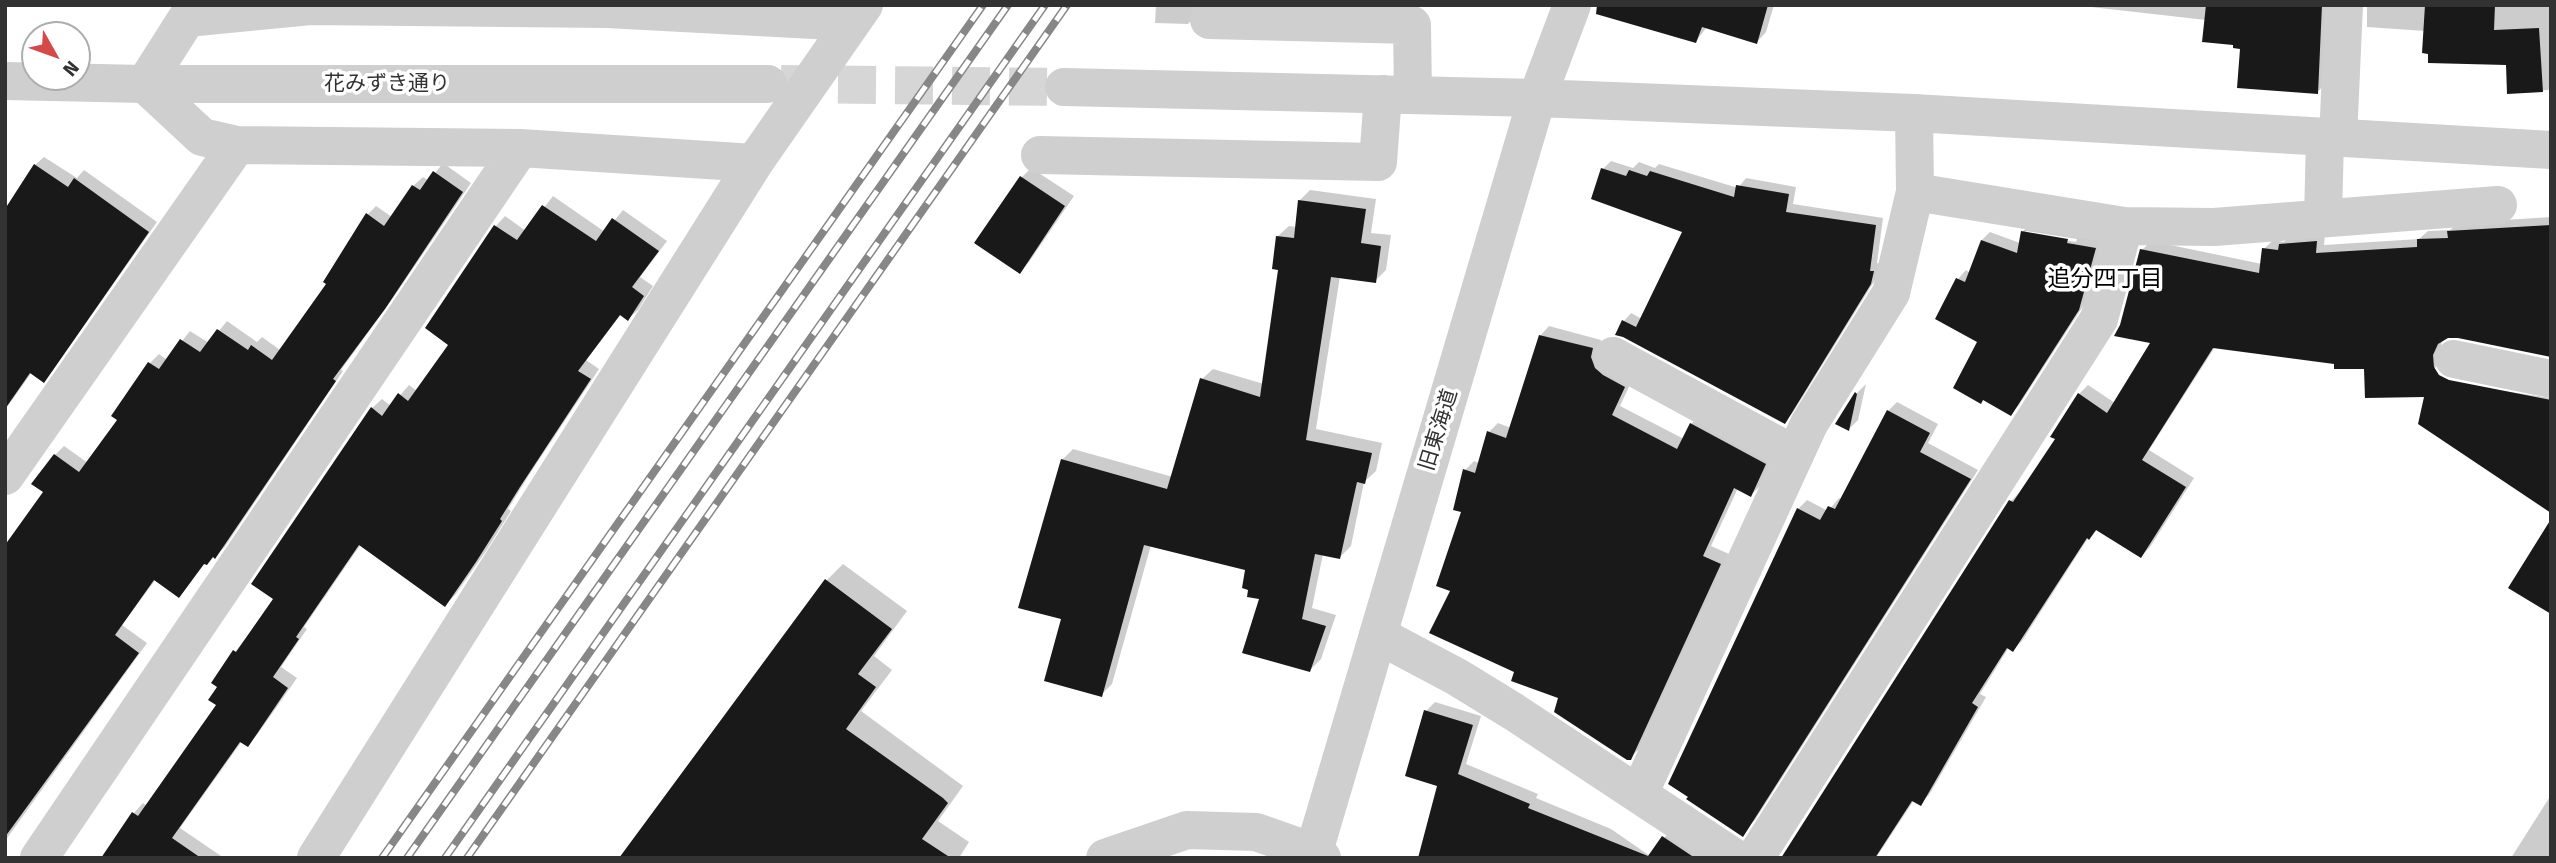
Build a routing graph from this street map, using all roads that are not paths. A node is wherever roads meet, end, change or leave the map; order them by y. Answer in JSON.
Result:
{"nodes":[{"id":1,"x":1572,"y":5,"type":"edge"},
{"id":2,"x":2344,"y":5,"type":"edge"},
{"id":3,"x":310,"y":6,"type":"edge"},
{"id":4,"x":608,"y":7,"type":"edge"},
{"id":5,"x":858,"y":14,"type":"edge"},
{"id":6,"x":1209,"y":20,"type":"dead end"},
{"id":7,"x":5,"y":81,"type":"edge"},
{"id":8,"x":145,"y":84,"type":"junction"},
{"id":9,"x":768,"y":84,"type":"tunnel mouth"},
{"id":10,"x":1064,"y":87,"type":"tunnel mouth"},
{"id":11,"x":1398,"y":94,"type":"junction"},
{"id":12,"x":1537,"y":97,"type":"junction"},
{"id":13,"x":1914,"y":113,"type":"junction"},
{"id":14,"x":2331,"y":139,"type":"junction"},
{"id":15,"x":237,"y":145,"type":"junction"},
{"id":16,"x":520,"y":148,"type":"junction"},
{"id":17,"x":2551,"y":150,"type":"edge"},
{"id":18,"x":1040,"y":155,"type":"dead end"},
{"id":19,"x":754,"y":163,"type":"junction"},
{"id":20,"x":1915,"y":192,"type":"junction"},
{"id":21,"x":2498,"y":205,"type":"dead end"},
{"id":22,"x":2323,"y":218,"type":"junction"},
{"id":23,"x":2124,"y":226,"type":"junction"},
{"id":24,"x":1613,"y":356,"type":"dead end"},
{"id":25,"x":2454,"y":359,"type":"dead end"},
{"id":26,"x":2551,"y":379,"type":"edge"},
{"id":27,"x":1794,"y":455,"type":"junction"},
{"id":28,"x":5,"y":476,"type":"edge"},
{"id":29,"x":1378,"y":635,"type":"junction"},
{"id":30,"x":1639,"y":794,"type":"junction"},
{"id":31,"x":1316,"y":856,"type":"edge"},
{"id":32,"x":39,"y":858,"type":"edge"},
{"id":33,"x":316,"y":858,"type":"edge"},
{"id":34,"x":1105,"y":858,"type":"edge"},
{"id":35,"x":1735,"y":858,"type":"edge"},
{"id":36,"x":1755,"y":858,"type":"edge"}],
"edges":[{"from":1,"to":12,"type":"street","name":"旧東海道"},
{"from":2,"to":14,"type":"street"},
{"from":3,"to":4,"type":"street"},
{"from":3,"to":8,"type":"street"},
{"from":4,"to":5,"type":"street"},
{"from":5,"to":19,"type":"street"},
{"from":6,"to":11,"type":"street"},
{"from":7,"to":8,"type":"street","name":"花みずき通り"},
{"from":8,"to":9,"type":"street","name":"花みずき通り"},
{"from":8,"to":15,"type":"street"},
{"from":10,"to":11,"type":"street"},
{"from":11,"to":12,"type":"street"},
{"from":11,"to":18,"type":"street"},
{"from":12,"to":13,"type":"street"},
{"from":12,"to":29,"type":"street","name":"旧東海道"},
{"from":13,"to":14,"type":"street"},
{"from":13,"to":20,"type":"street"},
{"from":14,"to":17,"type":"street"},
{"from":14,"to":22,"type":"street"},
{"from":15,"to":16,"type":"street"},
{"from":15,"to":28,"type":"street"},
{"from":16,"to":19,"type":"street"},
{"from":16,"to":32,"type":"street"},
{"from":19,"to":33,"type":"street"},
{"from":20,"to":23,"type":"street"},
{"from":20,"to":27,"type":"street"},
{"from":21,"to":22,"type":"street"},
{"from":22,"to":23,"type":"street"},
{"from":23,"to":36,"type":"street"},
{"from":24,"to":27,"type":"street"},
{"from":25,"to":26,"type":"street"},
{"from":27,"to":30,"type":"street"},
{"from":29,"to":30,"type":"street"},
{"from":29,"to":31,"type":"street","name":"旧東海道"},
{"from":30,"to":35,"type":"street"},
{"from":31,"to":34,"type":"street"}]}
